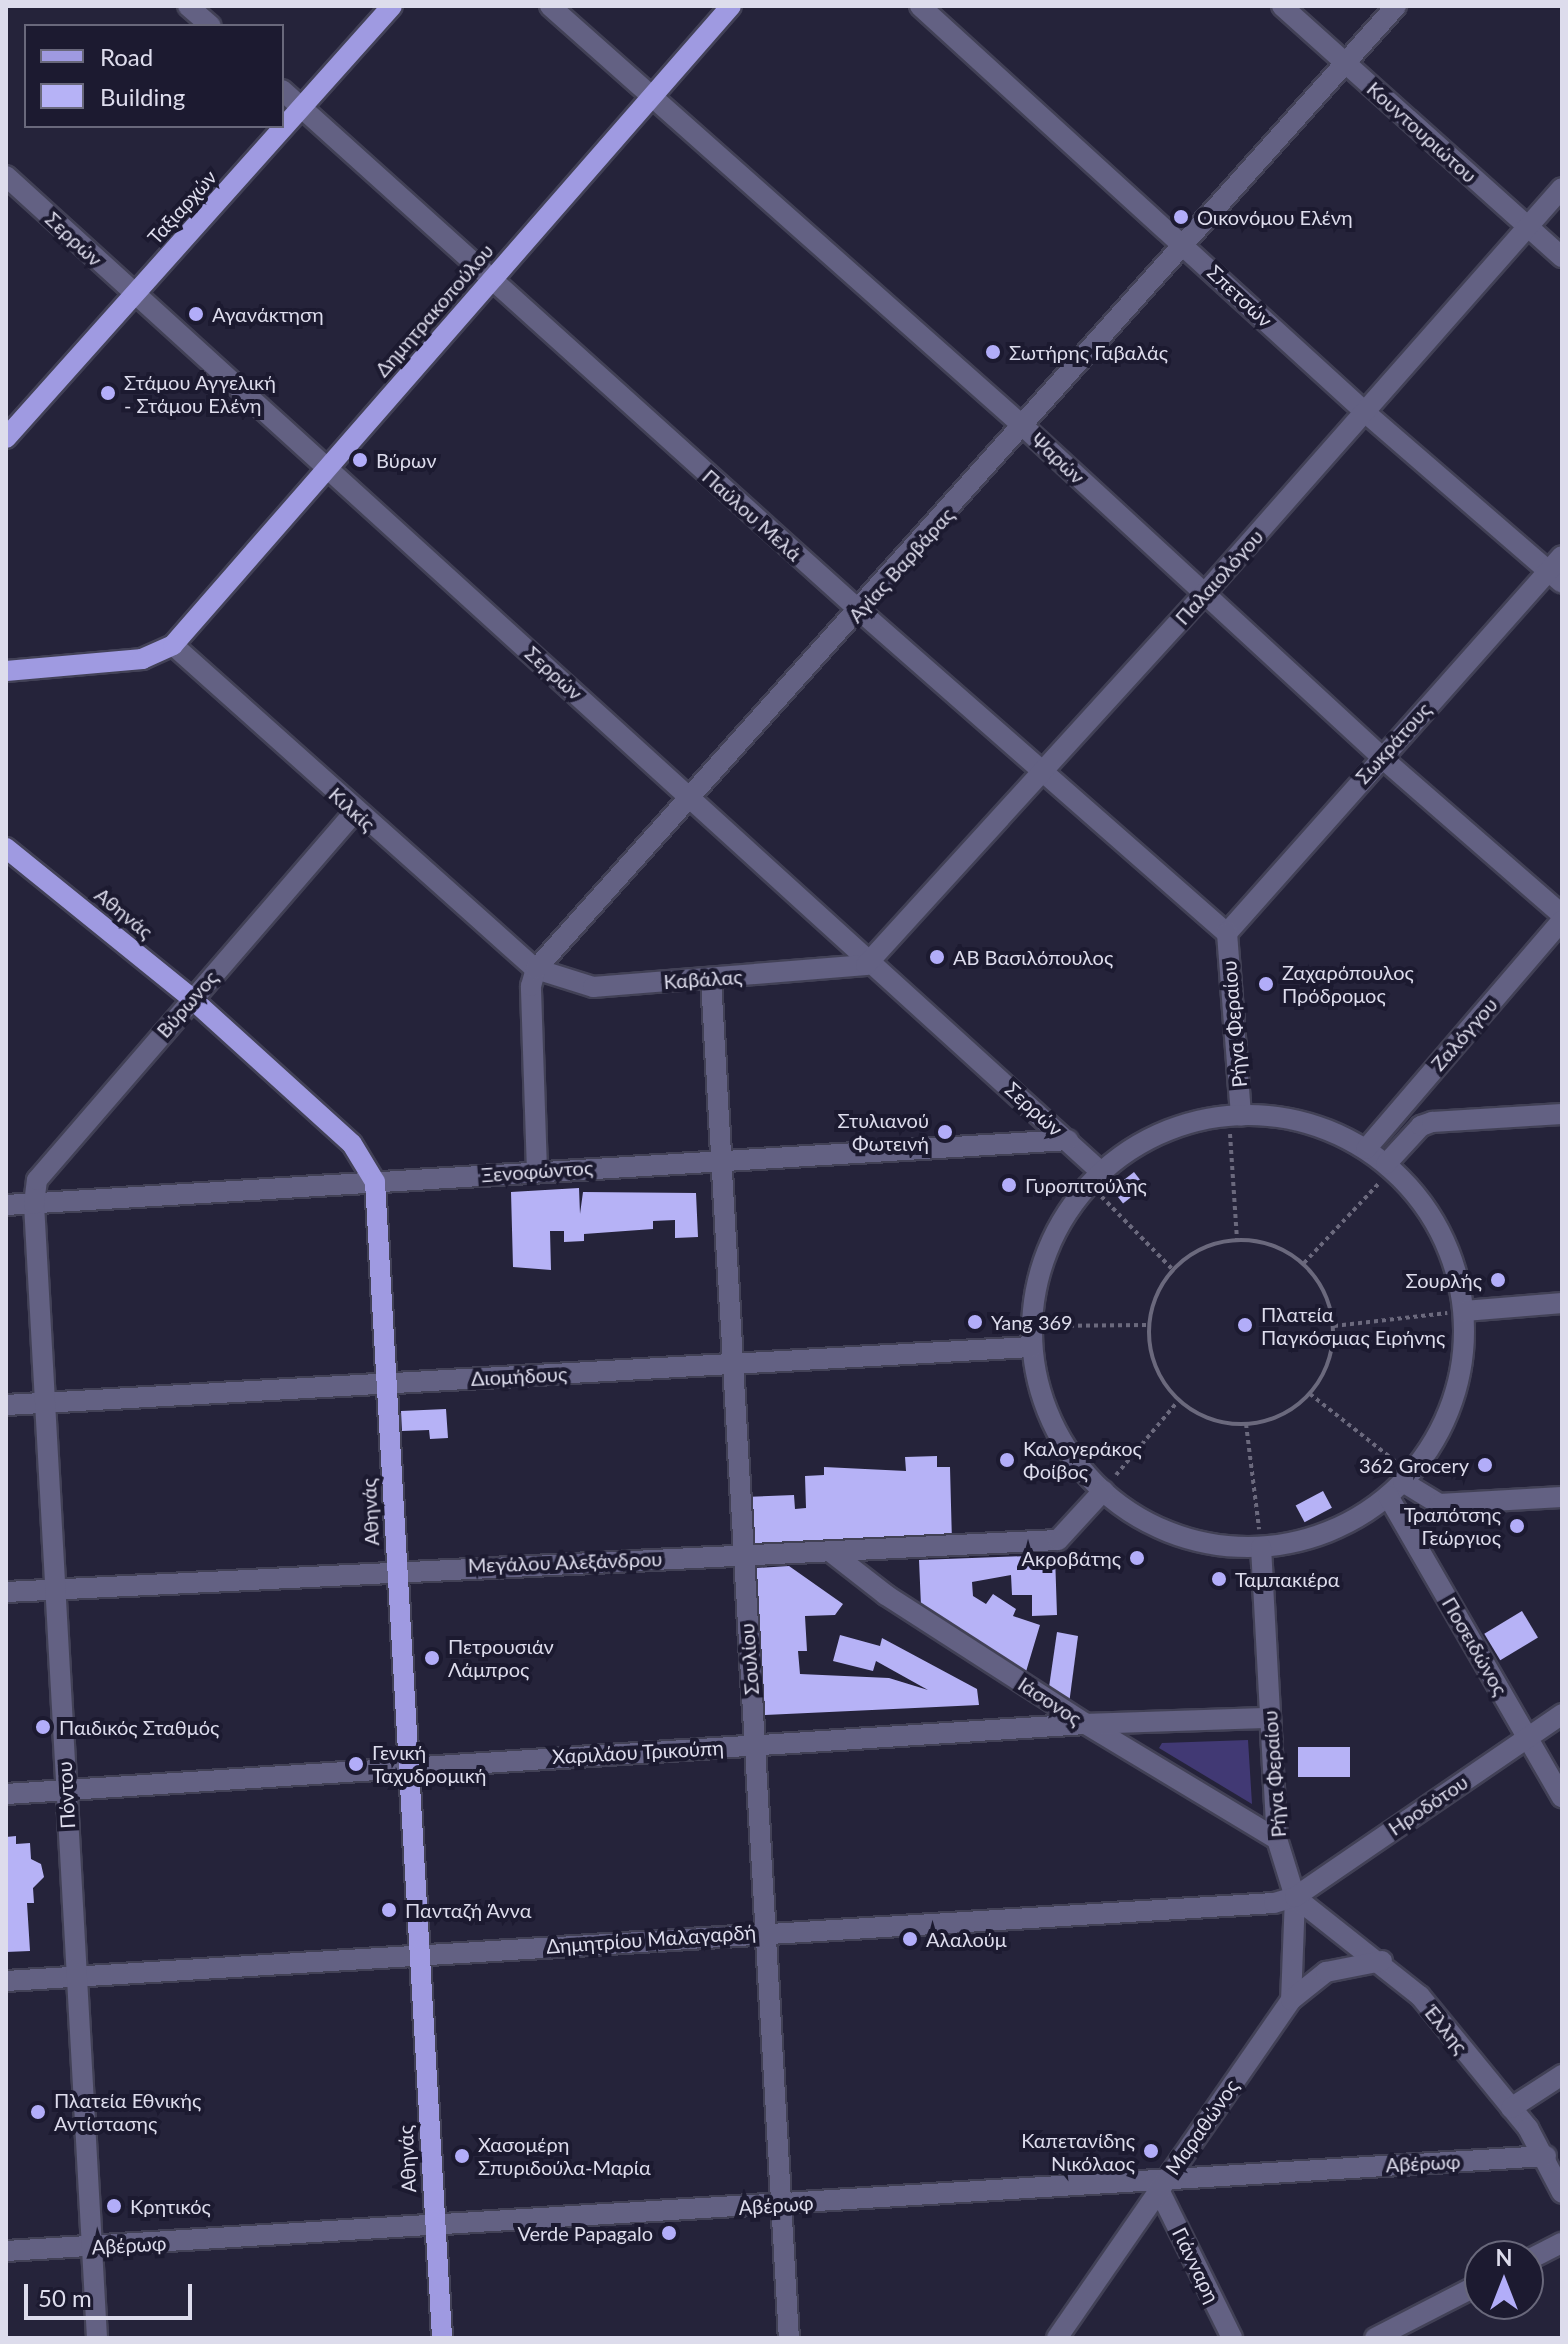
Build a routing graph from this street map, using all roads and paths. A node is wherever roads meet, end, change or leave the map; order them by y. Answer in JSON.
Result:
{"nodes":[{"id":1,"x":188,"y":6,"type":"edge"},
{"id":2,"x":392,"y":6,"type":"edge"},
{"id":3,"x":550,"y":6,"type":"edge"},
{"id":4,"x":731,"y":6,"type":"edge"},
{"id":5,"x":920,"y":6,"type":"edge"},
{"id":6,"x":1282,"y":6,"type":"edge"},
{"id":7,"x":1396,"y":6,"type":"edge"},
{"id":8,"x":209,"y":24,"type":"edge"},
{"id":9,"x":1345,"y":62,"type":"junction"},
{"id":10,"x":284,"y":92,"type":"edge"},
{"id":11,"x":652,"y":97,"type":"junction"},
{"id":12,"x":301,"y":108,"type":"junction"},
{"id":13,"x":284,"y":127,"type":"edge"},
{"id":14,"x":283,"y":128,"type":"edge"},
{"id":15,"x":6,"y":176,"type":"edge"},
{"id":16,"x":1562,"y":188,"type":"edge"},
{"id":17,"x":1528,"y":226,"type":"junction"},
{"id":18,"x":1186,"y":245,"type":"junction"},
{"id":19,"x":1562,"y":257,"type":"edge"},
{"id":20,"x":491,"y":281,"type":"junction"},
{"id":21,"x":135,"y":295,"type":"junction"},
{"id":22,"x":1366,"y":413,"type":"junction"},
{"id":23,"x":1024,"y":427,"type":"junction"},
{"id":24,"x":6,"y":438,"type":"edge"},
{"id":25,"x":327,"y":468,"type":"junction"},
{"id":26,"x":1557,"y":570,"type":"edge"},
{"id":27,"x":1204,"y":594,"type":"junction"},
{"id":28,"x":860,"y":611,"type":"junction"},
{"id":29,"x":173,"y":645,"type":"junction"},
{"id":30,"x":6,"y":671,"type":"edge"},
{"id":31,"x":1380,"y":756,"type":"junction"},
{"id":32,"x":1045,"y":769,"type":"junction"},
{"id":33,"x":693,"y":798,"type":"junction"},
{"id":34,"x":355,"y":812,"type":"junction"},
{"id":35,"x":6,"y":848,"type":"edge"},
{"id":36,"x":1562,"y":918,"type":"edge"},
{"id":37,"x":1227,"y":933,"type":"junction"},
{"id":38,"x":873,"y":962,"type":"junction"},
{"id":39,"x":536,"y":969,"type":"junction"},
{"id":40,"x":711,"y":979,"type":"junction"},
{"id":41,"x":191,"y":998,"type":"junction"},
{"id":42,"x":1401,"y":1108,"type":"junction"},
{"id":43,"x":1562,"y":1114,"type":"edge"},
{"id":44,"x":1235,"y":1115,"type":"junction"},
{"id":45,"x":1421,"y":1126,"type":"junction"},
{"id":46,"x":1068,"y":1140,"type":"junction"},
{"id":47,"x":1366,"y":1149,"type":"junction"},
{"id":48,"x":721,"y":1158,"type":"junction"},
{"id":49,"x":1389,"y":1166,"type":"junction"},
{"id":50,"x":537,"y":1171,"type":"junction"},
{"id":51,"x":1095,"y":1178,"type":"junction"},
{"id":52,"x":375,"y":1182,"type":"junction"},
{"id":53,"x":34,"y":1204,"type":"junction"},
{"id":54,"x":6,"y":1205,"type":"edge"},
{"id":55,"x":1237,"y":1239,"type":"junction"},
{"id":56,"x":1304,"y":1263,"type":"junction"},
{"id":57,"x":1172,"y":1269,"type":"junction"},
{"id":58,"x":1562,"y":1303,"type":"edge"},
{"id":59,"x":1465,"y":1311,"type":"junction"},
{"id":60,"x":1148,"y":1325,"type":"junction"},
{"id":61,"x":1031,"y":1326,"type":"junction"},
{"id":62,"x":1334,"y":1326,"type":"junction"},
{"id":63,"x":1032,"y":1347,"type":"junction"},
{"id":64,"x":734,"y":1364,"type":"junction"},
{"id":65,"x":386,"y":1384,"type":"junction"},
{"id":66,"x":1310,"y":1394,"type":"junction"},
{"id":67,"x":1179,"y":1400,"type":"junction"},
{"id":68,"x":44,"y":1403,"type":"junction"},
{"id":69,"x":6,"y":1405,"type":"edge"},
{"id":70,"x":1246,"y":1424,"type":"junction"},
{"id":71,"x":1401,"y":1484,"type":"junction"},
{"id":72,"x":1103,"y":1491,"type":"junction"},
{"id":73,"x":1562,"y":1497,"type":"edge"},
{"id":74,"x":1261,"y":1547,"type":"junction"},
{"id":75,"x":831,"y":1552,"type":"junction"},
{"id":76,"x":742,"y":1555,"type":"junction"},
{"id":77,"x":397,"y":1570,"type":"junction"},
{"id":78,"x":56,"y":1589,"type":"junction"},
{"id":79,"x":6,"y":1592,"type":"edge"},
{"id":80,"x":1562,"y":1714,"type":"edge"},
{"id":81,"x":1270,"y":1718,"type":"junction"},
{"id":82,"x":1086,"y":1724,"type":"junction"},
{"id":83,"x":1528,"y":1737,"type":"junction"},
{"id":84,"x":755,"y":1745,"type":"junction"},
{"id":85,"x":408,"y":1766,"type":"junction"},
{"id":86,"x":66,"y":1789,"type":"junction"},
{"id":87,"x":6,"y":1794,"type":"edge"},
{"id":88,"x":1562,"y":1797,"type":"edge"},
{"id":89,"x":1277,"y":1839,"type":"junction"},
{"id":90,"x":1295,"y":1897,"type":"junction"},
{"id":91,"x":766,"y":1932,"type":"junction"},
{"id":92,"x":419,"y":1954,"type":"junction"},
{"id":93,"x":1382,"y":1961,"type":"junction"},
{"id":94,"x":76,"y":1977,"type":"junction"},
{"id":95,"x":6,"y":1981,"type":"edge"},
{"id":96,"x":1291,"y":2000,"type":"junction"},
{"id":97,"x":1562,"y":2075,"type":"edge"},
{"id":98,"x":1511,"y":2108,"type":"junction"},
{"id":99,"x":1546,"y":2156,"type":"junction"},
{"id":100,"x":1163,"y":2184,"type":"junction"},
{"id":101,"x":1562,"y":2193,"type":"edge"},
{"id":102,"x":781,"y":2205,"type":"junction"},
{"id":103,"x":435,"y":2227,"type":"junction"},
{"id":104,"x":1562,"y":2243,"type":"edge"},
{"id":105,"x":92,"y":2247,"type":"junction"},
{"id":106,"x":6,"y":2251,"type":"edge"},
{"id":107,"x":1544,"y":2252,"type":"edge"},
{"id":108,"x":1464,"y":2292,"type":"edge"},
{"id":109,"x":97,"y":2338,"type":"edge"},
{"id":110,"x":442,"y":2338,"type":"edge"},
{"id":111,"x":789,"y":2338,"type":"edge"},
{"id":112,"x":1057,"y":2338,"type":"edge"},
{"id":113,"x":1232,"y":2338,"type":"edge"},
{"id":114,"x":1375,"y":2338,"type":"edge"}],
"edges":[{"from":1,"to":8,"type":"street"},
{"from":2,"to":12,"type":"main road","name":"Ταξιαρχών"},
{"from":3,"to":11,"type":"street","name":"Ψαρών"},
{"from":4,"to":11,"type":"main road","name":"Δημητρακοπούλου"},
{"from":5,"to":18,"type":"street","name":"Σπετσών"},
{"from":6,"to":9,"type":"street","name":"Κουντουριώτου"},
{"from":7,"to":9,"type":"street","name":"Αγίας Βαρβάρας"},
{"from":9,"to":17,"type":"street","name":"Κουντουριώτου"},
{"from":9,"to":18,"type":"street","name":"Αγίας Βαρβάρας"},
{"from":10,"to":12,"type":"street","name":"Παύλου Μελά"},
{"from":11,"to":20,"type":"main road","name":"Δημητρακοπούλου"},
{"from":11,"to":23,"type":"street","name":"Ψαρών"},
{"from":12,"to":13,"type":"main road","name":"Ταξιαρχών"},
{"from":12,"to":20,"type":"street","name":"Παύλου Μελά"},
{"from":14,"to":21,"type":"main road","name":"Ταξιαρχών"},
{"from":15,"to":21,"type":"street","name":"Σερρών"},
{"from":16,"to":17,"type":"street","name":"Παλαιολόγου"},
{"from":17,"to":19,"type":"street","name":"Κουντουριώτου"},
{"from":17,"to":22,"type":"street","name":"Παλαιολόγου"},
{"from":18,"to":22,"type":"street","name":"Σπετσών"},
{"from":18,"to":23,"type":"street","name":"Αγίας Βαρβάρας"},
{"from":20,"to":25,"type":"main road","name":"Δημητρακοπούλου"},
{"from":20,"to":28,"type":"street","name":"Παύλου Μελά"},
{"from":21,"to":24,"type":"main road","name":"Ταξιαρχών"},
{"from":21,"to":25,"type":"street","name":"Σερρών"},
{"from":22,"to":26,"type":"street","name":"Σπετσών"},
{"from":22,"to":27,"type":"street","name":"Παλαιολόγου"},
{"from":23,"to":27,"type":"street","name":"Ψαρών"},
{"from":23,"to":28,"type":"street","name":"Αγίας Βαρβάρας"},
{"from":25,"to":29,"type":"main road","name":"Δημητρακοπούλου"},
{"from":25,"to":33,"type":"street","name":"Σερρών"},
{"from":26,"to":31,"type":"street","name":"Σωκράτους"},
{"from":27,"to":31,"type":"street","name":"Ψαρών"},
{"from":27,"to":32,"type":"street","name":"Παλαιολόγου"},
{"from":28,"to":32,"type":"street","name":"Παύλου Μελά"},
{"from":28,"to":33,"type":"street","name":"Αγίας Βαρβάρας"},
{"from":29,"to":30,"type":"main road"},
{"from":29,"to":34,"type":"street","name":"Κιλκίς"},
{"from":31,"to":36,"type":"street","name":"Ψαρών"},
{"from":31,"to":37,"type":"street","name":"Σωκράτους"},
{"from":32,"to":37,"type":"street","name":"Παύλου Μελά"},
{"from":32,"to":38,"type":"street","name":"Παλαιολόγου"},
{"from":33,"to":38,"type":"street","name":"Σερρών"},
{"from":33,"to":39,"type":"street","name":"Αγίας Βαρβάρας"},
{"from":34,"to":39,"type":"street","name":"Κιλκίς"},
{"from":34,"to":41,"type":"street","name":"Βύρωνος"},
{"from":35,"to":41,"type":"main road","name":"Αθηνάς"},
{"from":36,"to":42,"type":"street","name":"Ζαλόγγου"},
{"from":37,"to":44,"type":"street","name":"Ρήγα Φεραίου"},
{"from":38,"to":40,"type":"street","name":"Καβάλας"},
{"from":38,"to":46,"type":"street","name":"Σερρών"},
{"from":39,"to":40,"type":"street","name":"Καβάλας"},
{"from":39,"to":50,"type":"street"},
{"from":40,"to":48,"type":"street","name":"Σουλίου"},
{"from":41,"to":52,"type":"main road","name":"Αθηνάς"},
{"from":41,"to":53,"type":"street","name":"Βύρωνος"},
{"from":42,"to":45,"type":"street"},
{"from":42,"to":47,"type":"street","name":"Ζαλόγγου"},
{"from":43,"to":45,"type":"street"},
{"from":44,"to":47,"type":"street"},
{"from":44,"to":51,"type":"street"},
{"from":44,"to":55,"type":"path"},
{"from":45,"to":49,"type":"street"},
{"from":46,"to":48,"type":"street","name":"Ξενοφώντος"},
{"from":46,"to":51,"type":"street","name":"Σερρών"},
{"from":47,"to":49,"type":"street"},
{"from":48,"to":50,"type":"street","name":"Ξενοφώντος"},
{"from":48,"to":64,"type":"street","name":"Σουλίου"},
{"from":49,"to":56,"type":"path"},
{"from":49,"to":59,"type":"street"},
{"from":50,"to":52,"type":"street","name":"Ξενοφώντος"},
{"from":51,"to":57,"type":"path"},
{"from":51,"to":61,"type":"street"},
{"from":52,"to":53,"type":"street","name":"Ξενοφώντος"},
{"from":52,"to":65,"type":"main road","name":"Αθηνάς"},
{"from":53,"to":54,"type":"street","name":"Ξενοφώντος"},
{"from":53,"to":68,"type":"street","name":"Πόντου"},
{"from":55,"to":56,"type":"path"},
{"from":55,"to":57,"type":"path"},
{"from":56,"to":62,"type":"path"},
{"from":57,"to":60,"type":"path"},
{"from":58,"to":59,"type":"street"},
{"from":59,"to":62,"type":"path"},
{"from":59,"to":71,"type":"street"},
{"from":60,"to":61,"type":"path"},
{"from":60,"to":67,"type":"path"},
{"from":61,"to":63,"type":"street"},
{"from":62,"to":66,"type":"path"},
{"from":63,"to":64,"type":"street","name":"Διομήδους"},
{"from":63,"to":72,"type":"street"},
{"from":64,"to":65,"type":"street","name":"Διομήδους"},
{"from":64,"to":76,"type":"street","name":"Σουλίου"},
{"from":65,"to":68,"type":"street","name":"Διομήδους"},
{"from":65,"to":77,"type":"main road","name":"Αθηνάς"},
{"from":66,"to":70,"type":"path"},
{"from":66,"to":71,"type":"path"},
{"from":67,"to":70,"type":"path"},
{"from":67,"to":72,"type":"path"},
{"from":68,"to":69,"type":"street","name":"Διομήδους"},
{"from":68,"to":78,"type":"street","name":"Πόντου"},
{"from":70,"to":74,"type":"path"},
{"from":71,"to":73,"type":"street"},
{"from":71,"to":74,"type":"street"},
{"from":71,"to":83,"type":"street","name":"Ποσειδώνος"},
{"from":72,"to":74,"type":"street"},
{"from":72,"to":75,"type":"street","name":"Μεγάλου Αλεξάνδρου"},
{"from":74,"to":81,"type":"street","name":"Ρήγα Φεραίου"},
{"from":75,"to":76,"type":"street","name":"Μεγάλου Αλεξάνδρου"},
{"from":75,"to":82,"type":"street","name":"Ιάσονος"},
{"from":76,"to":77,"type":"street","name":"Μεγάλου Αλεξάνδρου"},
{"from":76,"to":84,"type":"street","name":"Σουλίου"},
{"from":77,"to":78,"type":"street","name":"Μεγάλου Αλεξάνδρου"},
{"from":77,"to":85,"type":"main road","name":"Αθηνάς"},
{"from":78,"to":79,"type":"street","name":"Μεγάλου Αλεξάνδρου"},
{"from":78,"to":86,"type":"street","name":"Πόντου"},
{"from":80,"to":83,"type":"street","name":"Ηροδότου"},
{"from":81,"to":82,"type":"street","name":"Χαριλάου Τρικούπη"},
{"from":81,"to":89,"type":"street","name":"Ρήγα Φεραίου"},
{"from":82,"to":84,"type":"street","name":"Χαριλάου Τρικούπη"},
{"from":82,"to":89,"type":"street","name":"Ιάσονος"},
{"from":83,"to":88,"type":"street","name":"Ποσειδώνος"},
{"from":83,"to":90,"type":"street","name":"Ηροδότου"},
{"from":84,"to":85,"type":"street","name":"Χαριλάου Τρικούπη"},
{"from":84,"to":91,"type":"street","name":"Σουλίου"},
{"from":85,"to":86,"type":"street","name":"Χαριλάου Τρικούπη"},
{"from":85,"to":92,"type":"main road","name":"Αθηνάς"},
{"from":86,"to":87,"type":"street","name":"Χαριλάου Τρικούπη"},
{"from":86,"to":94,"type":"street","name":"Πόντου"},
{"from":89,"to":90,"type":"street","name":"Ρήγα Φεραίου"},
{"from":90,"to":91,"type":"street","name":"Δημητρίου Μαλαγαρδή"},
{"from":90,"to":93,"type":"street","name":"Έλλης"},
{"from":90,"to":96,"type":"street","name":"Ρήγα Φεραίου"},
{"from":91,"to":92,"type":"street","name":"Δημητρίου Μαλαγαρδή"},
{"from":91,"to":102,"type":"street","name":"Σουλίου"},
{"from":92,"to":94,"type":"street","name":"Δημητρίου Μαλαγαρδή"},
{"from":92,"to":103,"type":"main road","name":"Αθηνάς"},
{"from":93,"to":96,"type":"street","name":"Μαραθώνος"},
{"from":93,"to":98,"type":"street","name":"Έλλης"},
{"from":94,"to":95,"type":"street","name":"Δημητρίου Μαλαγαρδή"},
{"from":94,"to":105,"type":"street","name":"Πόντου"},
{"from":96,"to":100,"type":"street","name":"Μαραθώνος"},
{"from":97,"to":98,"type":"street"},
{"from":98,"to":99,"type":"street","name":"Έλλης"},
{"from":99,"to":100,"type":"street","name":"Αβέρωφ"},
{"from":99,"to":101,"type":"street","name":"Έλλης"},
{"from":100,"to":102,"type":"street","name":"Αβέρωφ"},
{"from":100,"to":112,"type":"street","name":"Μαραθώνος"},
{"from":100,"to":113,"type":"street","name":"Γιάνναρη"},
{"from":102,"to":103,"type":"street","name":"Αβέρωφ"},
{"from":102,"to":111,"type":"street","name":"Σουλίου"},
{"from":103,"to":105,"type":"street","name":"Αβέρωφ"},
{"from":103,"to":110,"type":"main road","name":"Αθηνάς"},
{"from":104,"to":107,"type":"street"},
{"from":105,"to":106,"type":"street","name":"Αβέρωφ"},
{"from":105,"to":109,"type":"street","name":"Πόντου"},
{"from":108,"to":114,"type":"street"}]}
